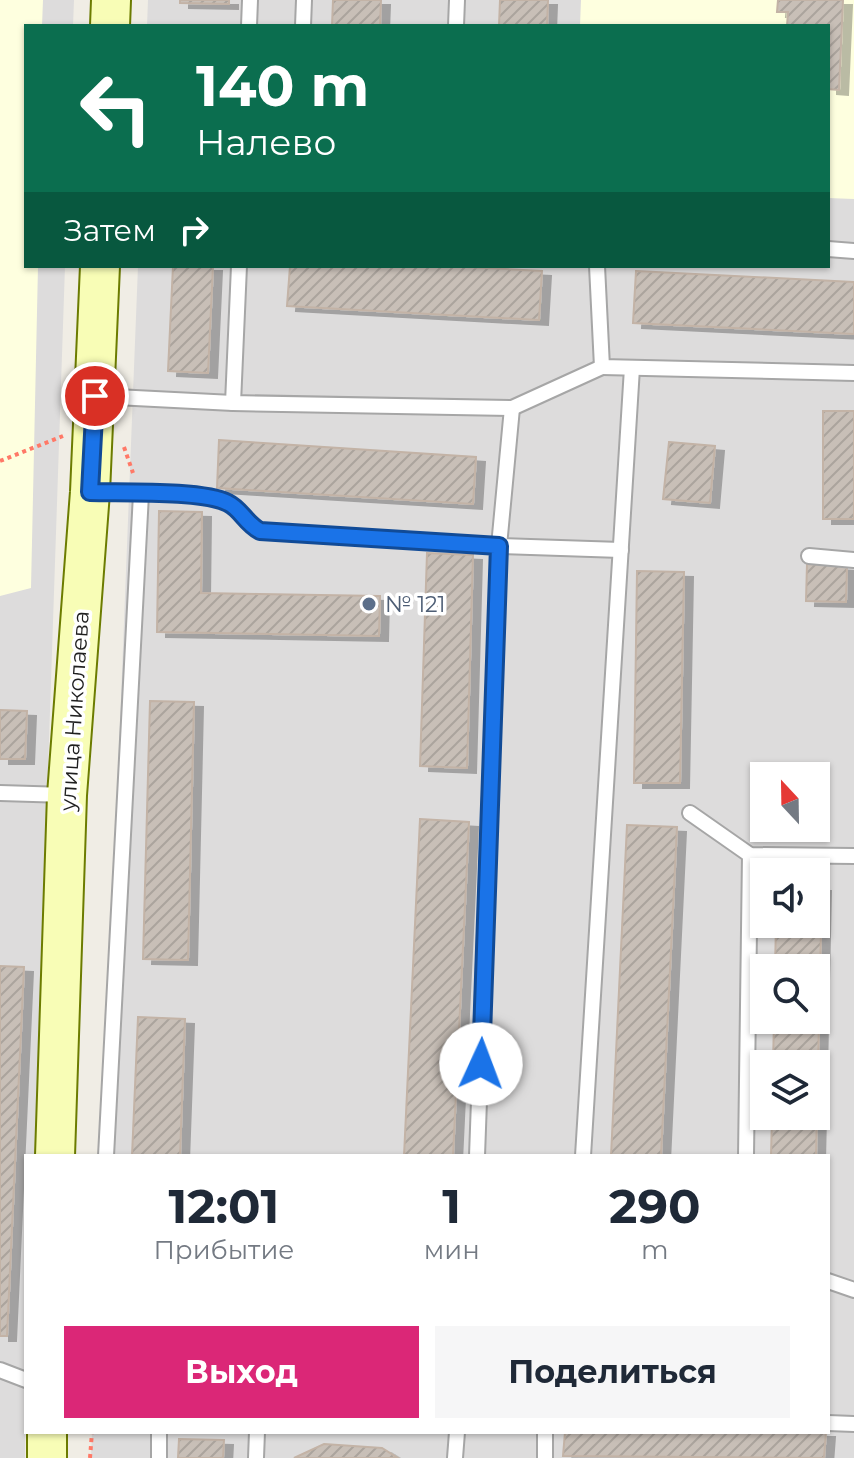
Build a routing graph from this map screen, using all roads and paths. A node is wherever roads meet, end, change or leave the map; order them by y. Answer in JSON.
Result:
{"nodes":[{"id":1,"x":111,"y":0,"type":"edge"},
{"id":2,"x":250,"y":0,"type":"edge"},
{"id":3,"x":304,"y":0,"type":"edge"},
{"id":4,"x":457,"y":0,"type":"edge"},
{"id":5,"x":110,"y":24,"type":"edge"},
{"id":6,"x":249,"y":24,"type":"edge"},
{"id":7,"x":303,"y":24,"type":"edge"},
{"id":8,"x":456,"y":24,"type":"edge"},
{"id":9,"x":830,"y":249,"type":"edge"},
{"id":10,"x":854,"y":251,"type":"edge"},
{"id":11,"x":100,"y":268,"type":"edge"},
{"id":12,"x":239,"y":268,"type":"edge"},
{"id":13,"x":597,"y":268,"type":"edge"},
{"id":14,"x":602,"y":367,"type":"junction"},
{"id":15,"x":632,"y":368,"type":"junction"},
{"id":16,"x":854,"y":373,"type":"edge"},
{"id":17,"x":95,"y":396,"type":"junction"},
{"id":18,"x":233,"y":403,"type":"junction"},
{"id":19,"x":512,"y":408,"type":"junction"},
{"id":20,"x":69,"y":434,"type":"dead end"},
{"id":21,"x":0,"y":461,"type":"edge"},
{"id":22,"x":90,"y":492,"type":"junction"},
{"id":23,"x":141,"y":494,"type":"junction"},
{"id":24,"x":499,"y":546,"type":"junction"},
{"id":25,"x":621,"y":550,"type":"junction"},
{"id":26,"x":809,"y":556,"type":"dead end"},
{"id":27,"x":854,"y":560,"type":"edge"},
{"id":28,"x":0,"y":793,"type":"edge"},
{"id":29,"x":67,"y":795,"type":"junction"},
{"id":30,"x":690,"y":813,"type":"dead end"},
{"id":31,"x":750,"y":855,"type":"junction"},
{"id":32,"x":854,"y":856,"type":"edge"},
{"id":33,"x":55,"y":1154,"type":"edge"},
{"id":34,"x":106,"y":1154,"type":"edge"},
{"id":35,"x":477,"y":1154,"type":"edge"},
{"id":36,"x":583,"y":1154,"type":"edge"},
{"id":37,"x":746,"y":1154,"type":"edge"},
{"id":38,"x":830,"y":1282,"type":"edge"},
{"id":39,"x":854,"y":1290,"type":"edge"},
{"id":40,"x":0,"y":1370,"type":"edge"},
{"id":41,"x":24,"y":1379,"type":"edge"},
{"id":42,"x":830,"y":1423,"type":"edge"},
{"id":43,"x":854,"y":1424,"type":"edge"},
{"id":44,"x":47,"y":1434,"type":"edge"},
{"id":45,"x":92,"y":1434,"type":"edge"},
{"id":46,"x":159,"y":1434,"type":"edge"},
{"id":47,"x":257,"y":1434,"type":"edge"},
{"id":48,"x":457,"y":1434,"type":"edge"},
{"id":49,"x":545,"y":1434,"type":"edge"},
{"id":50,"x":47,"y":1458,"type":"edge"},
{"id":51,"x":90,"y":1458,"type":"edge"},
{"id":52,"x":159,"y":1458,"type":"edge"},
{"id":53,"x":256,"y":1458,"type":"edge"},
{"id":54,"x":455,"y":1458,"type":"edge"},
{"id":55,"x":545,"y":1458,"type":"edge"}],
"edges":[{"from":1,"to":5,"type":"main road"},
{"from":2,"to":6,"type":"lane"},
{"from":3,"to":7,"type":"lane"},
{"from":4,"to":8,"type":"lane"},
{"from":9,"to":10,"type":"lane"},
{"from":11,"to":17,"type":"main road","name":"улица Николаева"},
{"from":12,"to":18,"type":"lane"},
{"from":13,"to":14,"type":"lane"},
{"from":14,"to":15,"type":"lane"},
{"from":14,"to":19,"type":"lane"},
{"from":15,"to":16,"type":"lane"},
{"from":15,"to":25,"type":"lane"},
{"from":17,"to":18,"type":"lane"},
{"from":17,"to":22,"type":"main road","name":"улица Николаева"},
{"from":18,"to":19,"type":"lane"},
{"from":19,"to":24,"type":"lane"},
{"from":20,"to":21,"type":"path"},
{"from":22,"to":23,"type":"lane"},
{"from":22,"to":29,"type":"main road","name":"улица Николаева"},
{"from":23,"to":24,"type":"lane"},
{"from":23,"to":34,"type":"lane"},
{"from":24,"to":25,"type":"lane"},
{"from":24,"to":35,"type":"lane"},
{"from":25,"to":36,"type":"lane"},
{"from":26,"to":27,"type":"lane"},
{"from":28,"to":29,"type":"lane"},
{"from":29,"to":33,"type":"main road","name":"улица Николаева"},
{"from":30,"to":31,"type":"lane"},
{"from":31,"to":32,"type":"lane"},
{"from":31,"to":37,"type":"lane"},
{"from":38,"to":39,"type":"lane"},
{"from":40,"to":41,"type":"lane"},
{"from":42,"to":43,"type":"lane"},
{"from":44,"to":50,"type":"main road"},
{"from":45,"to":51,"type":"path"},
{"from":46,"to":52,"type":"lane"},
{"from":47,"to":53,"type":"lane"},
{"from":48,"to":54,"type":"lane"},
{"from":49,"to":55,"type":"lane"}]}
